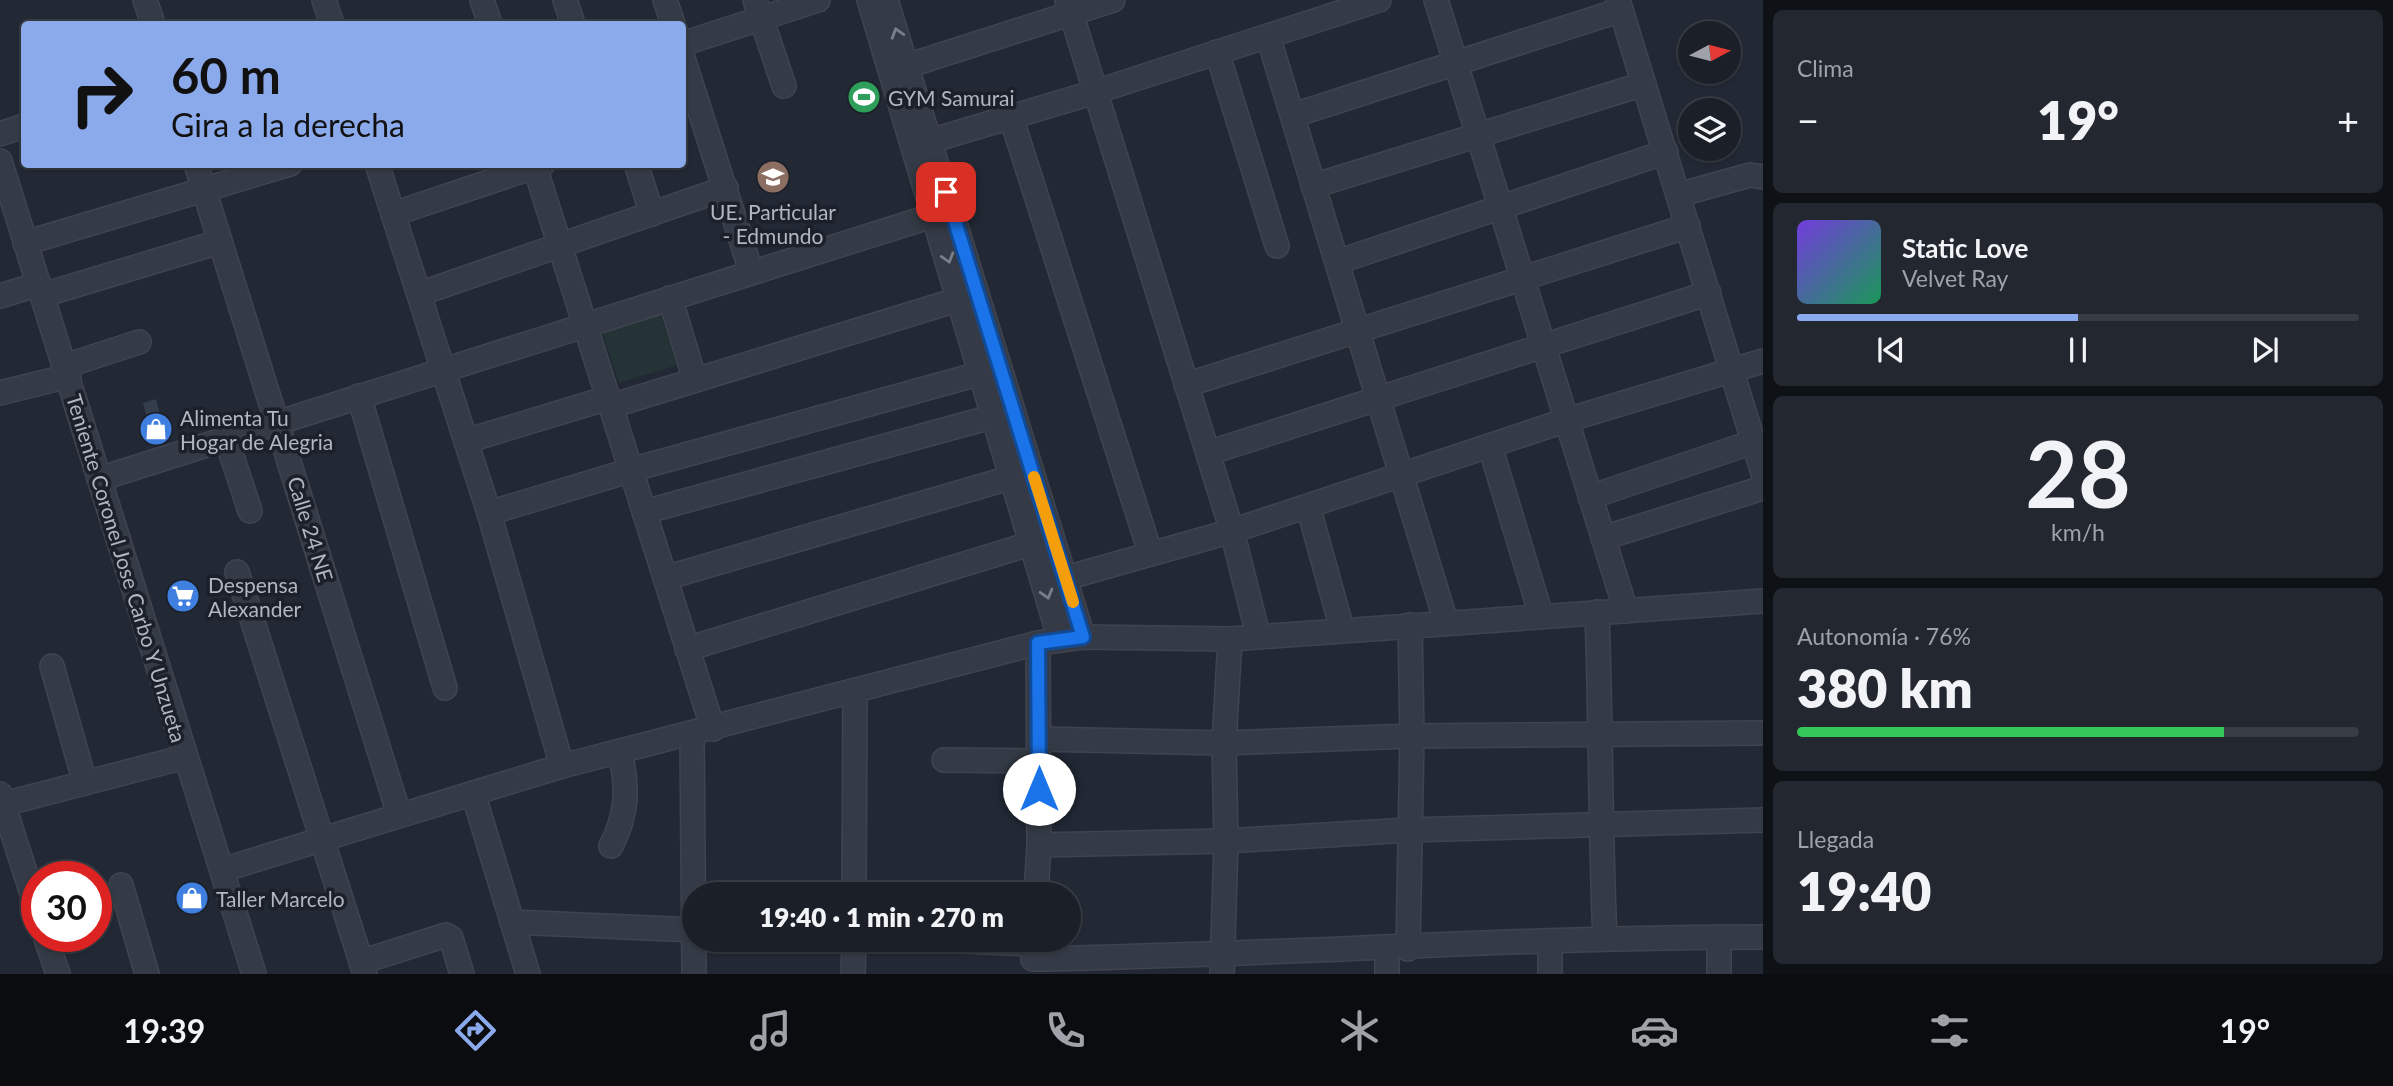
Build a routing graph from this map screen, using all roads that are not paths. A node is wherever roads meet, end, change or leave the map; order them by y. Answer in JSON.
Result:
{"nodes":[{"id":1,"x":145,"y":0,"type":"edge"},
{"id":2,"x":324,"y":0,"type":"edge"},
{"id":3,"x":565,"y":0,"type":"edge"},
{"id":4,"x":665,"y":0,"type":"edge"},
{"id":5,"x":818,"y":0,"type":"edge"},
{"id":6,"x":1113,"y":0,"type":"edge"},
{"id":7,"x":1379,"y":0,"type":"edge"},
{"id":8,"x":1436,"y":0,"type":"edge"},
{"id":9,"x":886,"y":1,"type":"edge"},
{"id":10,"x":1619,"y":5,"type":"edge"},
{"id":11,"x":1069,"y":6,"type":"edge"},
{"id":12,"x":758,"y":9,"type":"edge"},
{"id":13,"x":1313,"y":10,"type":"edge"},
{"id":14,"x":152,"y":21,"type":"edge"},
{"id":15,"x":328,"y":21,"type":"edge"},
{"id":16,"x":572,"y":21,"type":"edge"},
{"id":17,"x":672,"y":21,"type":"edge"},
{"id":18,"x":1268,"y":36,"type":"junction"},
{"id":19,"x":686,"y":42,"type":"edge"},
{"id":20,"x":1217,"y":52,"type":"junction"},
{"id":21,"x":1455,"y":65,"type":"junction"},
{"id":22,"x":907,"y":66,"type":"junction"},
{"id":23,"x":686,"y":67,"type":"edge"},
{"id":24,"x":1644,"y":84,"type":"junction"},
{"id":25,"x":784,"y":86,"type":"dead end"},
{"id":26,"x":1096,"y":92,"type":"junction"},
{"id":27,"x":1294,"y":115,"type":"junction"},
{"id":28,"x":1012,"y":117,"type":"junction"},
{"id":29,"x":21,"y":127,"type":"edge"},
{"id":30,"x":0,"y":134,"type":"edge"},
{"id":31,"x":1478,"y":135,"type":"junction"},
{"id":32,"x":930,"y":141,"type":"junction"},
{"id":33,"x":1665,"y":152,"type":"junction"},
{"id":34,"x":0,"y":161,"type":"edge"},
{"id":35,"x":197,"y":168,"type":"edge"},
{"id":36,"x":277,"y":168,"type":"edge"},
{"id":37,"x":378,"y":168,"type":"edge"},
{"id":38,"x":528,"y":168,"type":"edge"},
{"id":39,"x":538,"y":168,"type":"edge"},
{"id":40,"x":637,"y":168,"type":"edge"},
{"id":41,"x":1763,"y":177,"type":"edge"},
{"id":42,"x":1313,"y":186,"type":"junction"},
{"id":43,"x":726,"y":188,"type":"junction"},
{"id":44,"x":204,"y":190,"type":"junction"},
{"id":45,"x":1678,"y":195,"type":"junction"},
{"id":46,"x":1501,"y":209,"type":"junction"},
{"id":47,"x":393,"y":214,"type":"junction"},
{"id":48,"x":652,"y":214,"type":"junction"},
{"id":49,"x":935,"y":215,"type":"junction"},
{"id":50,"x":1688,"y":226,"type":"junction"},
{"id":51,"x":219,"y":242,"type":"junction"},
{"id":52,"x":25,"y":243,"type":"junction"},
{"id":53,"x":560,"y":246,"type":"junction"},
{"id":54,"x":1277,"y":246,"type":"dead end"},
{"id":55,"x":1337,"y":262,"type":"junction"},
{"id":56,"x":751,"y":271,"type":"junction"},
{"id":57,"x":1523,"y":276,"type":"junction"},
{"id":58,"x":41,"y":289,"type":"junction"},
{"id":59,"x":1709,"y":293,"type":"junction"},
{"id":60,"x":419,"y":295,"type":"junction"},
{"id":61,"x":0,"y":296,"type":"edge"},
{"id":62,"x":670,"y":298,"type":"junction"},
{"id":63,"x":960,"y":299,"type":"junction"},
{"id":64,"x":585,"y":325,"type":"junction"},
{"id":65,"x":1357,"y":332,"type":"junction"},
{"id":66,"x":139,"y":342,"type":"dead end"},
{"id":67,"x":1545,"y":345,"type":"junction"},
{"id":68,"x":1763,"y":361,"type":"edge"},
{"id":69,"x":443,"y":369,"type":"junction"},
{"id":70,"x":1732,"y":370,"type":"junction"},
{"id":71,"x":67,"y":371,"type":"junction"},
{"id":72,"x":982,"y":373,"type":"junction"},
{"id":73,"x":695,"y":380,"type":"junction"},
{"id":74,"x":1186,"y":384,"type":"junction"},
{"id":75,"x":0,"y":393,"type":"edge"},
{"id":76,"x":359,"y":396,"type":"junction"},
{"id":77,"x":1379,"y":398,"type":"junction"},
{"id":78,"x":609,"y":402,"type":"junction"},
{"id":79,"x":995,"y":416,"type":"junction"},
{"id":80,"x":1567,"y":420,"type":"junction"},
{"id":81,"x":278,"y":421,"type":"junction"},
{"id":82,"x":226,"y":438,"type":"junction"},
{"id":83,"x":466,"y":442,"type":"junction"},
{"id":84,"x":1754,"y":442,"type":"junction"},
{"id":85,"x":1490,"y":446,"type":"junction"},
{"id":86,"x":1208,"y":453,"type":"junction"},
{"id":87,"x":631,"y":470,"type":"junction"},
{"id":88,"x":1763,"y":473,"type":"edge"},
{"id":89,"x":1402,"y":476,"type":"junction"},
{"id":90,"x":1013,"y":477,"type":"junction"},
{"id":91,"x":99,"y":479,"type":"junction"},
{"id":92,"x":1763,"y":488,"type":"edge"},
{"id":93,"x":1590,"y":497,"type":"junction"},
{"id":94,"x":1308,"y":506,"type":"junction"},
{"id":95,"x":250,"y":511,"type":"dead end"},
{"id":96,"x":644,"y":512,"type":"junction"},
{"id":97,"x":489,"y":513,"type":"junction"},
{"id":98,"x":1232,"y":531,"type":"junction"},
{"id":99,"x":1603,"y":538,"type":"junction"},
{"id":100,"x":1033,"y":543,"type":"junction"},
{"id":101,"x":1150,"y":552,"type":"junction"},
{"id":102,"x":237,"y":572,"type":"dead end"},
{"id":103,"x":665,"y":578,"type":"junction"},
{"id":104,"x":1066,"y":578,"type":"junction"},
{"id":105,"x":1763,"y":601,"type":"edge"},
{"id":106,"x":1626,"y":611,"type":"junction"},
{"id":107,"x":1597,"y":612,"type":"junction"},
{"id":108,"x":1541,"y":615,"type":"junction"},
{"id":109,"x":1446,"y":622,"type":"junction"},
{"id":110,"x":1410,"y":625,"type":"junction"},
{"id":111,"x":1342,"y":629,"type":"junction"},
{"id":112,"x":1258,"y":635,"type":"junction"},
{"id":113,"x":1083,"y":637,"type":"junction"},
{"id":114,"x":1230,"y":639,"type":"junction"},
{"id":115,"x":1049,"y":642,"type":"junction"},
{"id":116,"x":687,"y":649,"type":"junction"},
{"id":117,"x":52,"y":666,"type":"dead end"},
{"id":118,"x":445,"y":688,"type":"dead end"},
{"id":119,"x":855,"y":693,"type":"junction"},
{"id":120,"x":702,"y":732,"type":"junction"},
{"id":121,"x":1763,"y":733,"type":"edge"},
{"id":122,"x":1412,"y":736,"type":"junction"},
{"id":123,"x":1602,"y":736,"type":"junction"},
{"id":124,"x":1224,"y":743,"type":"junction"},
{"id":125,"x":1039,"y":750,"type":"junction"},
{"id":126,"x":620,"y":752,"type":"junction"},
{"id":127,"x":185,"y":757,"type":"junction"},
{"id":128,"x":944,"y":760,"type":"dead end"},
{"id":129,"x":562,"y":766,"type":"junction"},
{"id":130,"x":85,"y":783,"type":"junction"},
{"id":131,"x":473,"y":793,"type":"junction"},
{"id":132,"x":1,"y":802,"type":"edge"},
{"id":133,"x":399,"y":814,"type":"junction"},
{"id":134,"x":1763,"y":820,"type":"edge"},
{"id":135,"x":1600,"y":825,"type":"junction"},
{"id":136,"x":1409,"y":830,"type":"junction"},
{"id":137,"x":321,"y":839,"type":"junction"},
{"id":138,"x":1226,"y":841,"type":"junction"},
{"id":139,"x":1039,"y":845,"type":"junction"},
{"id":140,"x":611,"y":846,"type":"dead end"},
{"id":141,"x":21,"y":861,"type":"edge"},
{"id":142,"x":222,"y":870,"type":"junction"},
{"id":143,"x":697,"y":882,"type":"edge"},
{"id":144,"x":854,"y":882,"type":"edge"},
{"id":145,"x":1037,"y":882,"type":"edge"},
{"id":146,"x":121,"y":885,"type":"dead end"},
{"id":147,"x":512,"y":922,"type":"junction"},
{"id":148,"x":682,"y":929,"type":"edge"},
{"id":149,"x":1719,"y":937,"type":"junction"},
{"id":150,"x":1763,"y":937,"type":"edge"},
{"id":151,"x":1605,"y":939,"type":"junction"},
{"id":152,"x":1550,"y":943,"type":"junction"},
{"id":153,"x":1397,"y":949,"type":"junction"},
{"id":154,"x":51,"y":952,"type":"edge"},
{"id":155,"x":694,"y":952,"type":"edge"},
{"id":156,"x":853,"y":952,"type":"edge"},
{"id":157,"x":1033,"y":954,"type":"edge"},
{"id":158,"x":1222,"y":964,"type":"edge"},
{"id":159,"x":363,"y":968,"type":"edge"},
{"id":160,"x":58,"y":974,"type":"edge"},
{"id":161,"x":147,"y":974,"type":"edge"},
{"id":162,"x":254,"y":974,"type":"edge"},
{"id":163,"x":462,"y":974,"type":"edge"},
{"id":164,"x":528,"y":974,"type":"edge"},
{"id":165,"x":694,"y":974,"type":"edge"},
{"id":166,"x":853,"y":974,"type":"edge"},
{"id":167,"x":1387,"y":974,"type":"edge"},
{"id":168,"x":1550,"y":974,"type":"edge"},
{"id":169,"x":1719,"y":974,"type":"edge"}],
"edges":[{"from":1,"to":14,"type":"street"},
{"from":2,"to":15,"type":"street"},
{"from":3,"to":16,"type":"street"},
{"from":4,"to":17,"type":"street"},
{"from":5,"to":12,"type":"street"},
{"from":6,"to":11,"type":"street"},
{"from":7,"to":13,"type":"street"},
{"from":8,"to":21,"type":"street"},
{"from":22,"to":9,"type":"street","one_way":true},
{"from":9,"to":49,"type":"street"},
{"from":10,"to":21,"type":"street"},
{"from":10,"to":24,"type":"street"},
{"from":11,"to":22,"type":"street"},
{"from":11,"to":26,"type":"street"},
{"from":12,"to":19,"type":"street"},
{"from":12,"to":25,"type":"street"},
{"from":13,"to":18,"type":"street"},
{"from":18,"to":20,"type":"street"},
{"from":18,"to":27,"type":"street"},
{"from":20,"to":26,"type":"street"},
{"from":20,"to":54,"type":"street"},
{"from":21,"to":27,"type":"street"},
{"from":21,"to":31,"type":"street"},
{"from":22,"to":32,"type":"street"},
{"from":23,"to":43,"type":"street"},
{"from":24,"to":31,"type":"street"},
{"from":24,"to":33,"type":"street"},
{"from":26,"to":28,"type":"street"},
{"from":26,"to":74,"type":"street"},
{"from":27,"to":42,"type":"street"},
{"from":28,"to":32,"type":"street"},
{"from":28,"to":101,"type":"street"},
{"from":29,"to":30,"type":"street"},
{"from":31,"to":42,"type":"street"},
{"from":31,"to":46,"type":"street"},
{"from":32,"to":104,"type":"street"},
{"from":33,"to":45,"type":"street"},
{"from":33,"to":46,"type":"street"},
{"from":34,"to":52,"type":"street","name":"Teniente Coronel Jose Carbo Y Unzueta"},
{"from":35,"to":44,"type":"street","name":"Calle 24 NE"},
{"from":36,"to":44,"type":"street"},
{"from":37,"to":47,"type":"street"},
{"from":38,"to":47,"type":"street"},
{"from":39,"to":53,"type":"street"},
{"from":40,"to":48,"type":"street"},
{"from":41,"to":45,"type":"street"},
{"from":42,"to":55,"type":"street"},
{"from":43,"to":48,"type":"street"},
{"from":43,"to":56,"type":"street"},
{"from":44,"to":51,"type":"street","name":"Calle 24 NE"},
{"from":44,"to":52,"type":"street"},
{"from":45,"to":50,"type":"street"},
{"from":46,"to":55,"type":"street"},
{"from":46,"to":57,"type":"street"},
{"from":47,"to":60,"type":"street"},
{"from":48,"to":53,"type":"street"},
{"from":49,"to":56,"type":"street"},
{"from":49,"to":63,"type":"street","one_way":true},
{"from":50,"to":57,"type":"street"},
{"from":50,"to":59,"type":"street"},
{"from":51,"to":58,"type":"street"},
{"from":51,"to":81,"type":"street","name":"Calle 24 NE"},
{"from":52,"to":58,"type":"street","name":"Teniente Coronel Jose Carbo Y Unzueta"},
{"from":53,"to":60,"type":"street"},
{"from":53,"to":64,"type":"street"},
{"from":55,"to":65,"type":"street"},
{"from":56,"to":62,"type":"street"},
{"from":57,"to":65,"type":"street"},
{"from":57,"to":67,"type":"street"},
{"from":58,"to":61,"type":"street"},
{"from":58,"to":71,"type":"street","name":"Teniente Coronel Jose Carbo Y Unzueta"},
{"from":59,"to":67,"type":"street"},
{"from":59,"to":70,"type":"street"},
{"from":60,"to":69,"type":"street"},
{"from":62,"to":64,"type":"street"},
{"from":62,"to":73,"type":"street"},
{"from":63,"to":72,"type":"street"},
{"from":63,"to":73,"type":"street"},
{"from":64,"to":69,"type":"street"},
{"from":64,"to":78,"type":"street"},
{"from":65,"to":74,"type":"street"},
{"from":65,"to":77,"type":"street"},
{"from":66,"to":71,"type":"street"},
{"from":67,"to":77,"type":"street"},
{"from":67,"to":80,"type":"street"},
{"from":68,"to":70,"type":"street"},
{"from":69,"to":76,"type":"street"},
{"from":69,"to":83,"type":"street"},
{"from":70,"to":80,"type":"street"},
{"from":70,"to":84,"type":"street"},
{"from":71,"to":75,"type":"street"},
{"from":71,"to":91,"type":"street","name":"Teniente Coronel Jose Carbo Y Unzueta"},
{"from":72,"to":79,"type":"street"},
{"from":72,"to":87,"type":"street"},
{"from":73,"to":78,"type":"street"},
{"from":74,"to":86,"type":"street"},
{"from":76,"to":81,"type":"street"},
{"from":76,"to":118,"type":"street"},
{"from":77,"to":86,"type":"street"},
{"from":77,"to":89,"type":"street"},
{"from":78,"to":83,"type":"street"},
{"from":78,"to":87,"type":"street"},
{"from":79,"to":90,"type":"street"},
{"from":79,"to":96,"type":"street"},
{"from":80,"to":85,"type":"street"},
{"from":80,"to":93,"type":"street"},
{"from":81,"to":82,"type":"street"},
{"from":81,"to":133,"type":"street","name":"Calle 24 NE"},
{"from":82,"to":91,"type":"street"},
{"from":82,"to":95,"type":"street"},
{"from":83,"to":97,"type":"street"},
{"from":84,"to":88,"type":"street"},
{"from":84,"to":93,"type":"street"},
{"from":85,"to":89,"type":"street"},
{"from":85,"to":108,"type":"street"},
{"from":86,"to":98,"type":"street"},
{"from":87,"to":96,"type":"street"},
{"from":87,"to":97,"type":"street"},
{"from":89,"to":94,"type":"street"},
{"from":89,"to":109,"type":"street"},
{"from":90,"to":100,"type":"street"},
{"from":90,"to":103,"type":"street"},
{"from":91,"to":127,"type":"street","name":"Teniente Coronel Jose Carbo Y Unzueta"},
{"from":92,"to":99,"type":"street"},
{"from":93,"to":99,"type":"street"},
{"from":94,"to":98,"type":"street"},
{"from":94,"to":111,"type":"street"},
{"from":96,"to":103,"type":"street"},
{"from":97,"to":129,"type":"street"},
{"from":98,"to":101,"type":"street"},
{"from":98,"to":112,"type":"street"},
{"from":99,"to":106,"type":"street"},
{"from":100,"to":115,"type":"street","one_way":true},
{"from":100,"to":116,"type":"street"},
{"from":101,"to":104,"type":"street"},
{"from":102,"to":137,"type":"street"},
{"from":103,"to":116,"type":"street"},
{"from":104,"to":113,"type":"street"},
{"from":105,"to":106,"type":"street"},
{"from":106,"to":107,"type":"street"},
{"from":107,"to":108,"type":"street"},
{"from":107,"to":123,"type":"street"},
{"from":108,"to":109,"type":"street"},
{"from":109,"to":110,"type":"street"},
{"from":110,"to":111,"type":"street"},
{"from":110,"to":122,"type":"street"},
{"from":111,"to":112,"type":"street"},
{"from":112,"to":114,"type":"street"},
{"from":113,"to":114,"type":"street"},
{"from":113,"to":115,"type":"street"},
{"from":114,"to":124,"type":"street"},
{"from":115,"to":119,"type":"street"},
{"from":115,"to":125,"type":"street"},
{"from":116,"to":120,"type":"street"},
{"from":117,"to":130,"type":"street"},
{"from":119,"to":120,"type":"street"},
{"from":119,"to":144,"type":"street"},
{"from":120,"to":126,"type":"street"},
{"from":120,"to":143,"type":"street"},
{"from":121,"to":123,"type":"street"},
{"from":122,"to":123,"type":"street"},
{"from":122,"to":124,"type":"street"},
{"from":122,"to":136,"type":"street"},
{"from":123,"to":135,"type":"street"},
{"from":124,"to":125,"type":"street"},
{"from":124,"to":138,"type":"street"},
{"from":125,"to":128,"type":"street"},
{"from":125,"to":139,"type":"street"},
{"from":126,"to":129,"type":"street"},
{"from":126,"to":140,"type":"street"},
{"from":127,"to":130,"type":"street"},
{"from":127,"to":142,"type":"street","name":"Teniente Coronel Jose Carbo Y Unzueta"},
{"from":129,"to":131,"type":"street"},
{"from":130,"to":132,"type":"street"},
{"from":131,"to":133,"type":"street"},
{"from":131,"to":147,"type":"street"},
{"from":132,"to":141,"type":"street"},
{"from":133,"to":137,"type":"street"},
{"from":134,"to":135,"type":"street"},
{"from":135,"to":136,"type":"street"},
{"from":135,"to":151,"type":"street"},
{"from":136,"to":138,"type":"street"},
{"from":136,"to":153,"type":"street"},
{"from":137,"to":142,"type":"street"},
{"from":137,"to":159,"type":"street"},
{"from":138,"to":139,"type":"street"},
{"from":138,"to":158,"type":"street"},
{"from":139,"to":145,"type":"street"},
{"from":142,"to":162,"type":"street","name":"Teniente Coronel Jose Carbo Y Unzueta"},
{"from":146,"to":161,"type":"street"},
{"from":147,"to":148,"type":"street"},
{"from":147,"to":164,"type":"street"},
{"from":149,"to":150,"type":"street"},
{"from":149,"to":151,"type":"street"},
{"from":149,"to":169,"type":"street"},
{"from":151,"to":152,"type":"street"},
{"from":152,"to":153,"type":"street"},
{"from":152,"to":168,"type":"street"},
{"from":153,"to":158,"type":"street"},
{"from":153,"to":167,"type":"street"},
{"from":154,"to":160,"type":"street"},
{"from":155,"to":165,"type":"street"},
{"from":156,"to":166,"type":"street"},
{"from":157,"to":158,"type":"street"},
{"from":159,"to":163,"type":"street"}]}
